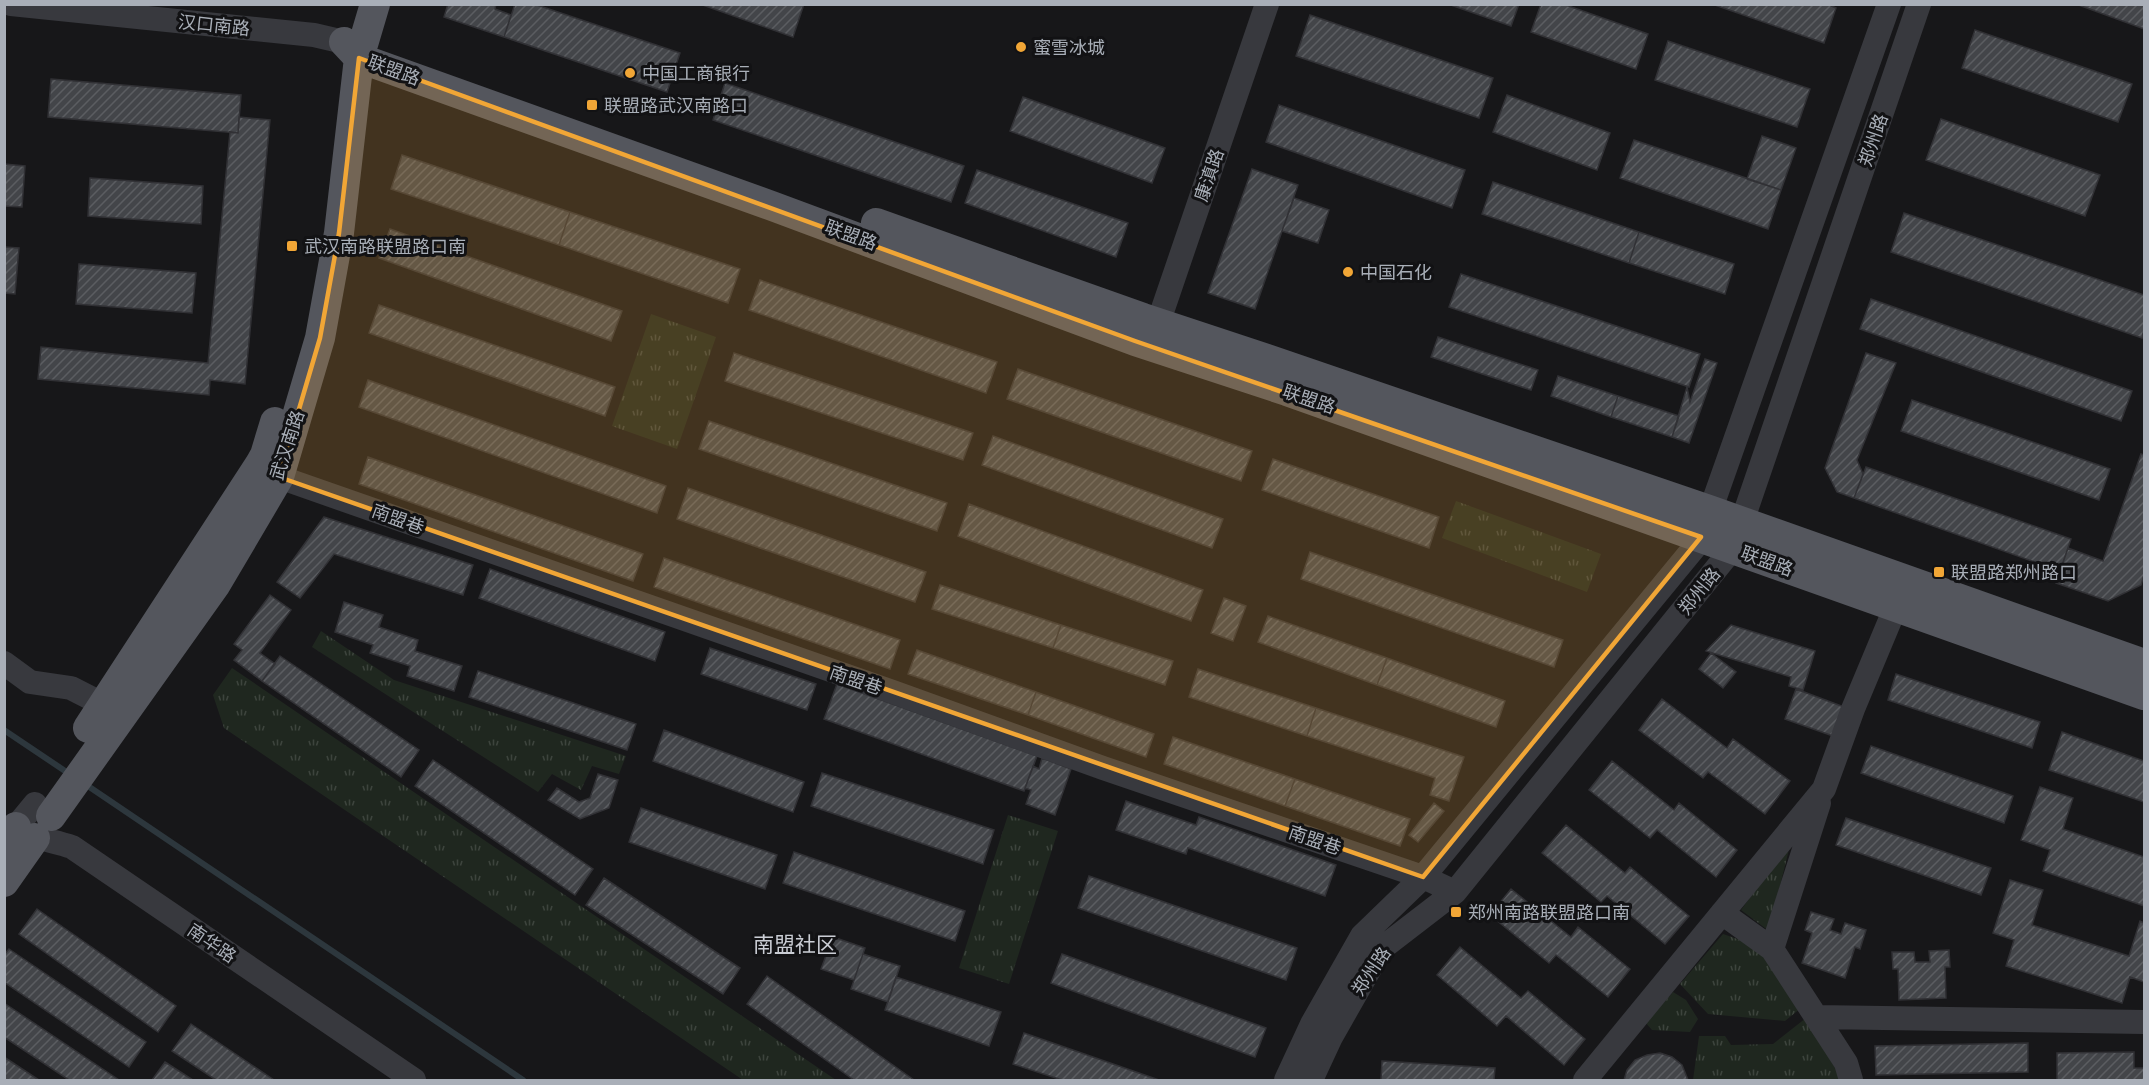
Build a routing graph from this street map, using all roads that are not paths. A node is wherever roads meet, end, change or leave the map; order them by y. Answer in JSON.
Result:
{"nodes":[{"id":1,"x":11,"y":4,"type":"edge"},
{"id":2,"x":355,"y":4,"type":"edge"},
{"id":3,"x":375,"y":4,"type":"edge"},
{"id":4,"x":1250,"y":4,"type":"edge"},
{"id":5,"x":1267,"y":4,"type":"edge"},
{"id":6,"x":1889,"y":4,"type":"edge"},
{"id":7,"x":1919,"y":4,"type":"edge"},
{"id":8,"x":355,"y":46,"type":"junction"},
{"id":9,"x":1147,"y":332,"type":"junction"},
{"id":10,"x":269,"y":470,"type":"junction"},
{"id":11,"x":1705,"y":524,"type":"junction"},
{"id":12,"x":1738,"y":535,"type":"junction"},
{"id":13,"x":1893,"y":606,"type":"junction"},
{"id":14,"x":4,"y":663,"type":"edge"},
{"id":15,"x":2145,"y":664,"type":"edge"},
{"id":16,"x":2145,"y":695,"type":"edge"},
{"id":17,"x":111,"y":712,"type":"junction"},
{"id":18,"x":1824,"y":789,"type":"junction"},
{"id":19,"x":24,"y":825,"type":"edge"},
{"id":20,"x":1423,"y":877,"type":"junction"},
{"id":21,"x":4,"y":882,"type":"edge"},
{"id":22,"x":1455,"y":892,"type":"junction"},
{"id":23,"x":1722,"y":913,"type":"junction"},
{"id":24,"x":1772,"y":949,"type":"junction"},
{"id":25,"x":1816,"y":1017,"type":"junction"},
{"id":26,"x":2145,"y":1022,"type":"edge"},
{"id":27,"x":414,"y":1080,"type":"edge"},
{"id":28,"x":1286,"y":1080,"type":"edge"},
{"id":29,"x":1311,"y":1080,"type":"edge"},
{"id":30,"x":1585,"y":1080,"type":"edge"},
{"id":31,"x":1851,"y":1080,"type":"edge"}],
"edges":[{"from":1,"to":8,"type":"street","name":"汉口南路"},
{"from":2,"to":8,"type":"main road","name":"武汉南路"},
{"from":3,"to":8,"type":"main road","name":"武汉南路"},
{"from":4,"to":9,"type":"street","name":"康滇路"},
{"from":5,"to":9,"type":"street","name":"康滇路"},
{"from":6,"to":11,"type":"street","name":"郑州路"},
{"from":7,"to":12,"type":"street","name":"郑州路"},
{"from":8,"to":9,"type":"main road","name":"联盟路"},
{"from":8,"to":10,"type":"main road","name":"武汉南路"},
{"from":9,"to":11,"type":"main road","name":"联盟路"},
{"from":10,"to":17,"type":"main road","name":"武汉南路"},
{"from":10,"to":20,"type":"street","name":"南盟巷"},
{"from":11,"to":12,"type":"main road","name":"联盟路"},
{"from":11,"to":20,"type":"street","name":"郑州路"},
{"from":12,"to":13,"type":"main road","name":"联盟路"},
{"from":12,"to":15,"type":"main road","name":"联盟路"},
{"from":12,"to":22,"type":"street","name":"郑州路"},
{"from":13,"to":16,"type":"main road","name":"联盟路"},
{"from":13,"to":18,"type":"street"},
{"from":14,"to":17,"type":"street"},
{"from":17,"to":19,"type":"main road","name":"武汉南路"},
{"from":18,"to":23,"type":"street"},
{"from":18,"to":24,"type":"street"},
{"from":19,"to":21,"type":"main road","name":"武汉南路"},
{"from":19,"to":27,"type":"street","name":"南华路"},
{"from":20,"to":22,"type":"street","name":"南盟巷"},
{"from":20,"to":28,"type":"street","name":"郑州路"},
{"from":22,"to":29,"type":"street","name":"郑州路"},
{"from":23,"to":24,"type":"street"},
{"from":23,"to":30,"type":"street"},
{"from":24,"to":25,"type":"street"},
{"from":25,"to":26,"type":"street"},
{"from":25,"to":31,"type":"street"}]}
